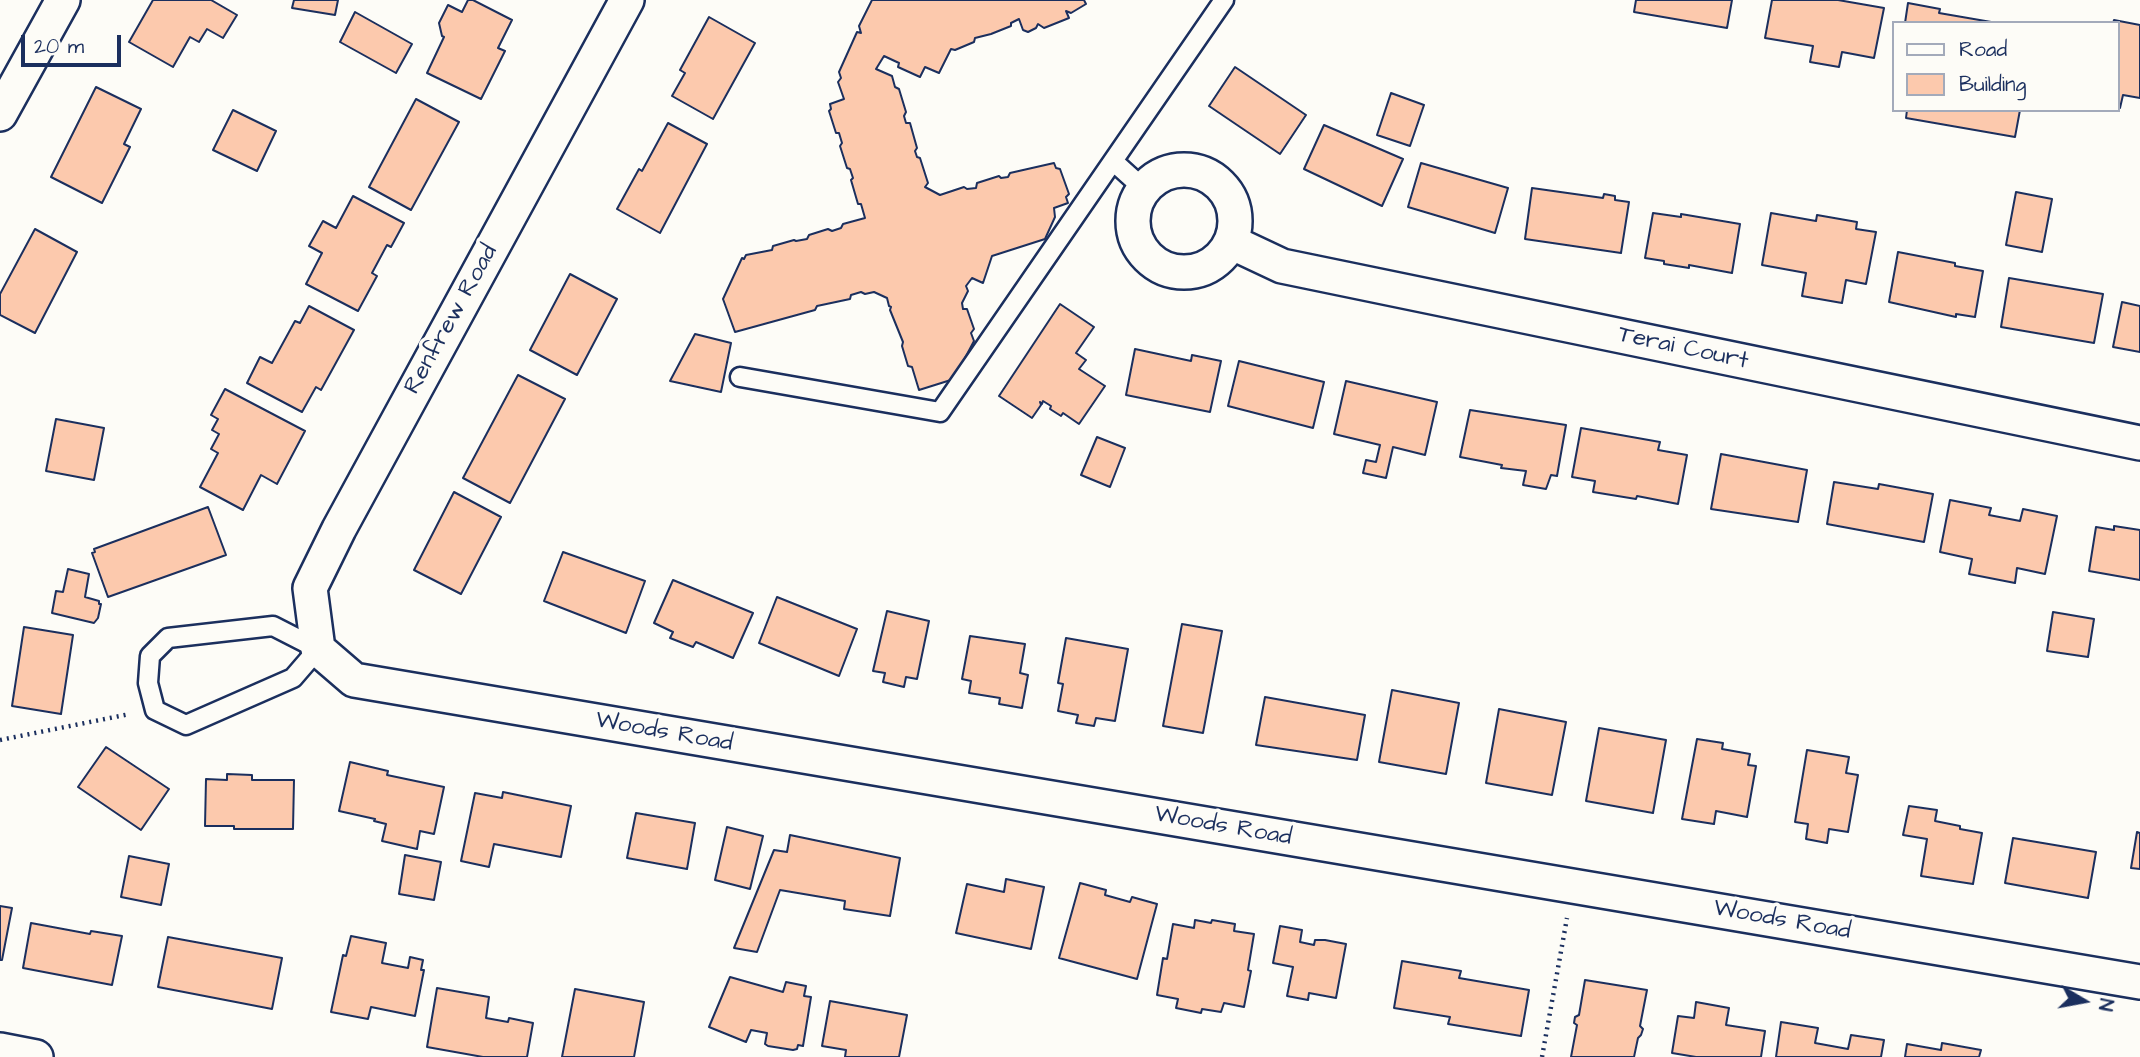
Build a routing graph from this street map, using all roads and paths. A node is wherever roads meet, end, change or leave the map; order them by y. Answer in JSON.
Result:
{"nodes":[{"id":1,"x":63,"y":0,"type":"edge"},
{"id":2,"x":627,"y":0,"type":"edge"},
{"id":3,"x":1224,"y":0,"type":"edge"},
{"id":4,"x":0,"y":114,"type":"edge"},
{"id":5,"x":1113,"y":161,"type":"junction"},
{"id":6,"x":1144,"y":189,"type":"junction"},
{"id":7,"x":1231,"y":242,"type":"junction"},
{"id":8,"x":740,"y":377,"type":"dead end"},
{"id":9,"x":2140,"y":443,"type":"edge"},
{"id":10,"x":318,"y":649,"type":"junction"},
{"id":11,"x":155,"y":710,"type":"junction"},
{"id":12,"x":0,"y":740,"type":"edge"},
{"id":13,"x":1573,"y":886,"type":"junction"},
{"id":14,"x":2140,"y":982,"type":"edge"},
{"id":15,"x":0,"y":1050,"type":"edge"},
{"id":16,"x":36,"y":1057,"type":"edge"},
{"id":17,"x":1542,"y":1057,"type":"edge"}],
"edges":[{"from":1,"to":4,"type":"street"},
{"from":2,"to":10,"type":"street","name":"Renfrew Road"},
{"from":3,"to":5,"type":"lane"},
{"from":5,"to":6,"type":"lane"},
{"from":5,"to":8,"type":"lane"},
{"from":6,"to":7,"type":"street"},
{"from":6,"to":7,"type":"street"},
{"from":7,"to":9,"type":"street","name":"Terai Court"},
{"from":10,"to":11,"type":"lane"},
{"from":10,"to":11,"type":"lane"},
{"from":10,"to":13,"type":"street","name":"Woods Road"},
{"from":11,"to":12,"type":"path"},
{"from":13,"to":14,"type":"street","name":"Woods Road"},
{"from":13,"to":17,"type":"path"},
{"from":15,"to":16,"type":"street"}]}
